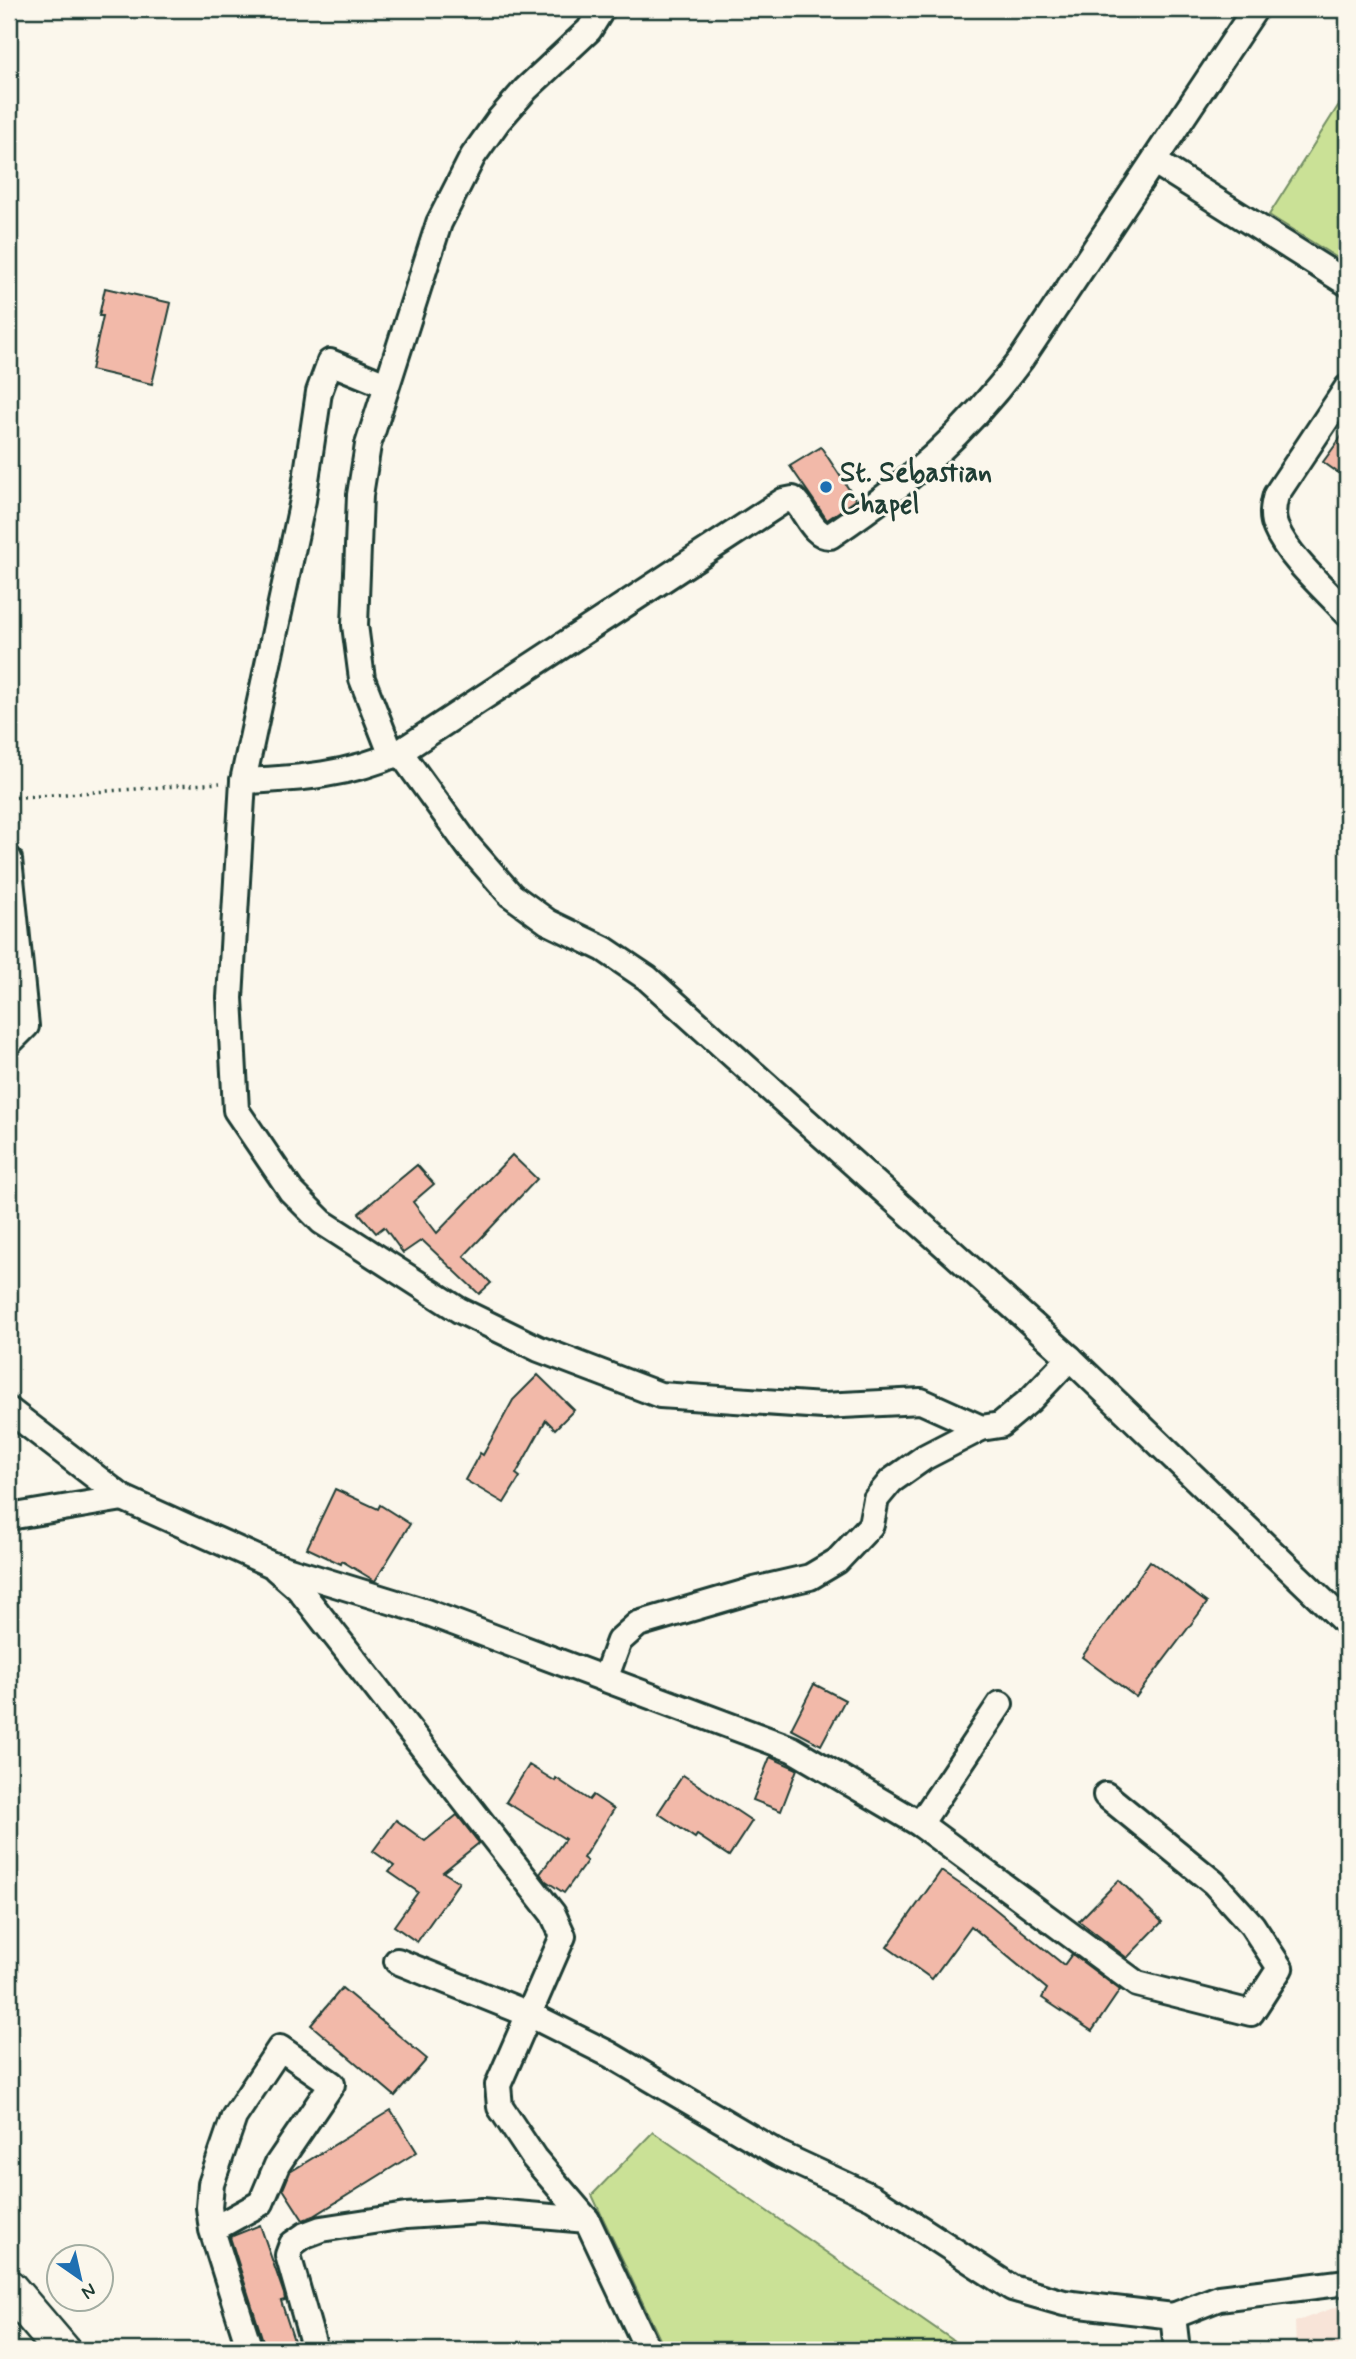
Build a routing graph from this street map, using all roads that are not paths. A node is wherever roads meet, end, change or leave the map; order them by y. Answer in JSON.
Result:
{"nodes":[{"id":1,"x":602,"y":9,"type":"edge"},
{"id":2,"x":1255,"y":9,"type":"edge"},
{"id":3,"x":1155,"y":162,"type":"junction"},
{"id":4,"x":1347,"y":283,"type":"edge"},
{"id":5,"x":386,"y":385,"type":"junction"},
{"id":6,"x":1347,"y":388,"type":"edge"},
{"id":7,"x":1347,"y":613,"type":"edge"},
{"id":8,"x":396,"y":754,"type":"junction"},
{"id":9,"x":243,"y":781,"type":"junction"},
{"id":10,"x":9,"y":859,"type":"edge"},
{"id":11,"x":9,"y":1043,"type":"edge"},
{"id":12,"x":1070,"y":1358,"type":"junction"},
{"id":13,"x":9,"y":1410,"type":"edge"},
{"id":14,"x":981,"y":1429,"type":"junction"},
{"id":15,"x":123,"y":1498,"type":"junction"},
{"id":16,"x":9,"y":1517,"type":"edge"},
{"id":17,"x":270,"y":1564,"type":"junction"},
{"id":18,"x":1347,"y":1624,"type":"edge"},
{"id":19,"x":606,"y":1679,"type":"junction"},
{"id":20,"x":1000,"y":1704,"type":"dead end"},
{"id":21,"x":1106,"y":1795,"type":"dead end"},
{"id":22,"x":920,"y":1824,"type":"junction"},
{"id":23,"x":397,"y":1961,"type":"dead end"},
{"id":24,"x":531,"y":2015,"type":"junction"},
{"id":25,"x":587,"y":2220,"type":"junction"},
{"id":26,"x":212,"y":2230,"type":"junction"},
{"id":27,"x":1347,"y":2283,"type":"edge"},
{"id":28,"x":9,"y":2288,"type":"edge"},
{"id":29,"x":1173,"y":2316,"type":"junction"},
{"id":30,"x":62,"y":2350,"type":"edge"},
{"id":31,"x":250,"y":2350,"type":"edge"},
{"id":32,"x":314,"y":2350,"type":"edge"},
{"id":33,"x":648,"y":2350,"type":"edge"},
{"id":34,"x":1177,"y":2350,"type":"edge"}],
"edges":[{"from":1,"to":5,"type":"street"},
{"from":2,"to":3,"type":"street"},
{"from":3,"to":4,"type":"street"},
{"from":3,"to":8,"type":"street"},
{"from":5,"to":8,"type":"street"},
{"from":5,"to":9,"type":"street"},
{"from":6,"to":7,"type":"street"},
{"from":8,"to":9,"type":"street"},
{"from":8,"to":12,"type":"street"},
{"from":9,"to":14,"type":"street"},
{"from":10,"to":11,"type":"street"},
{"from":12,"to":14,"type":"street"},
{"from":12,"to":18,"type":"street"},
{"from":13,"to":15,"type":"street"},
{"from":14,"to":19,"type":"street"},
{"from":15,"to":16,"type":"street"},
{"from":15,"to":17,"type":"street"},
{"from":17,"to":19,"type":"street"},
{"from":17,"to":24,"type":"street"},
{"from":19,"to":22,"type":"street"},
{"from":20,"to":22,"type":"street"},
{"from":21,"to":22,"type":"street"},
{"from":23,"to":24,"type":"street"},
{"from":24,"to":25,"type":"street"},
{"from":24,"to":29,"type":"street"},
{"from":25,"to":32,"type":"street"},
{"from":25,"to":33,"type":"street"},
{"from":26,"to":26,"type":"street"},
{"from":26,"to":31,"type":"street"},
{"from":27,"to":29,"type":"street"},
{"from":28,"to":30,"type":"main road"},
{"from":29,"to":34,"type":"street"}]}
